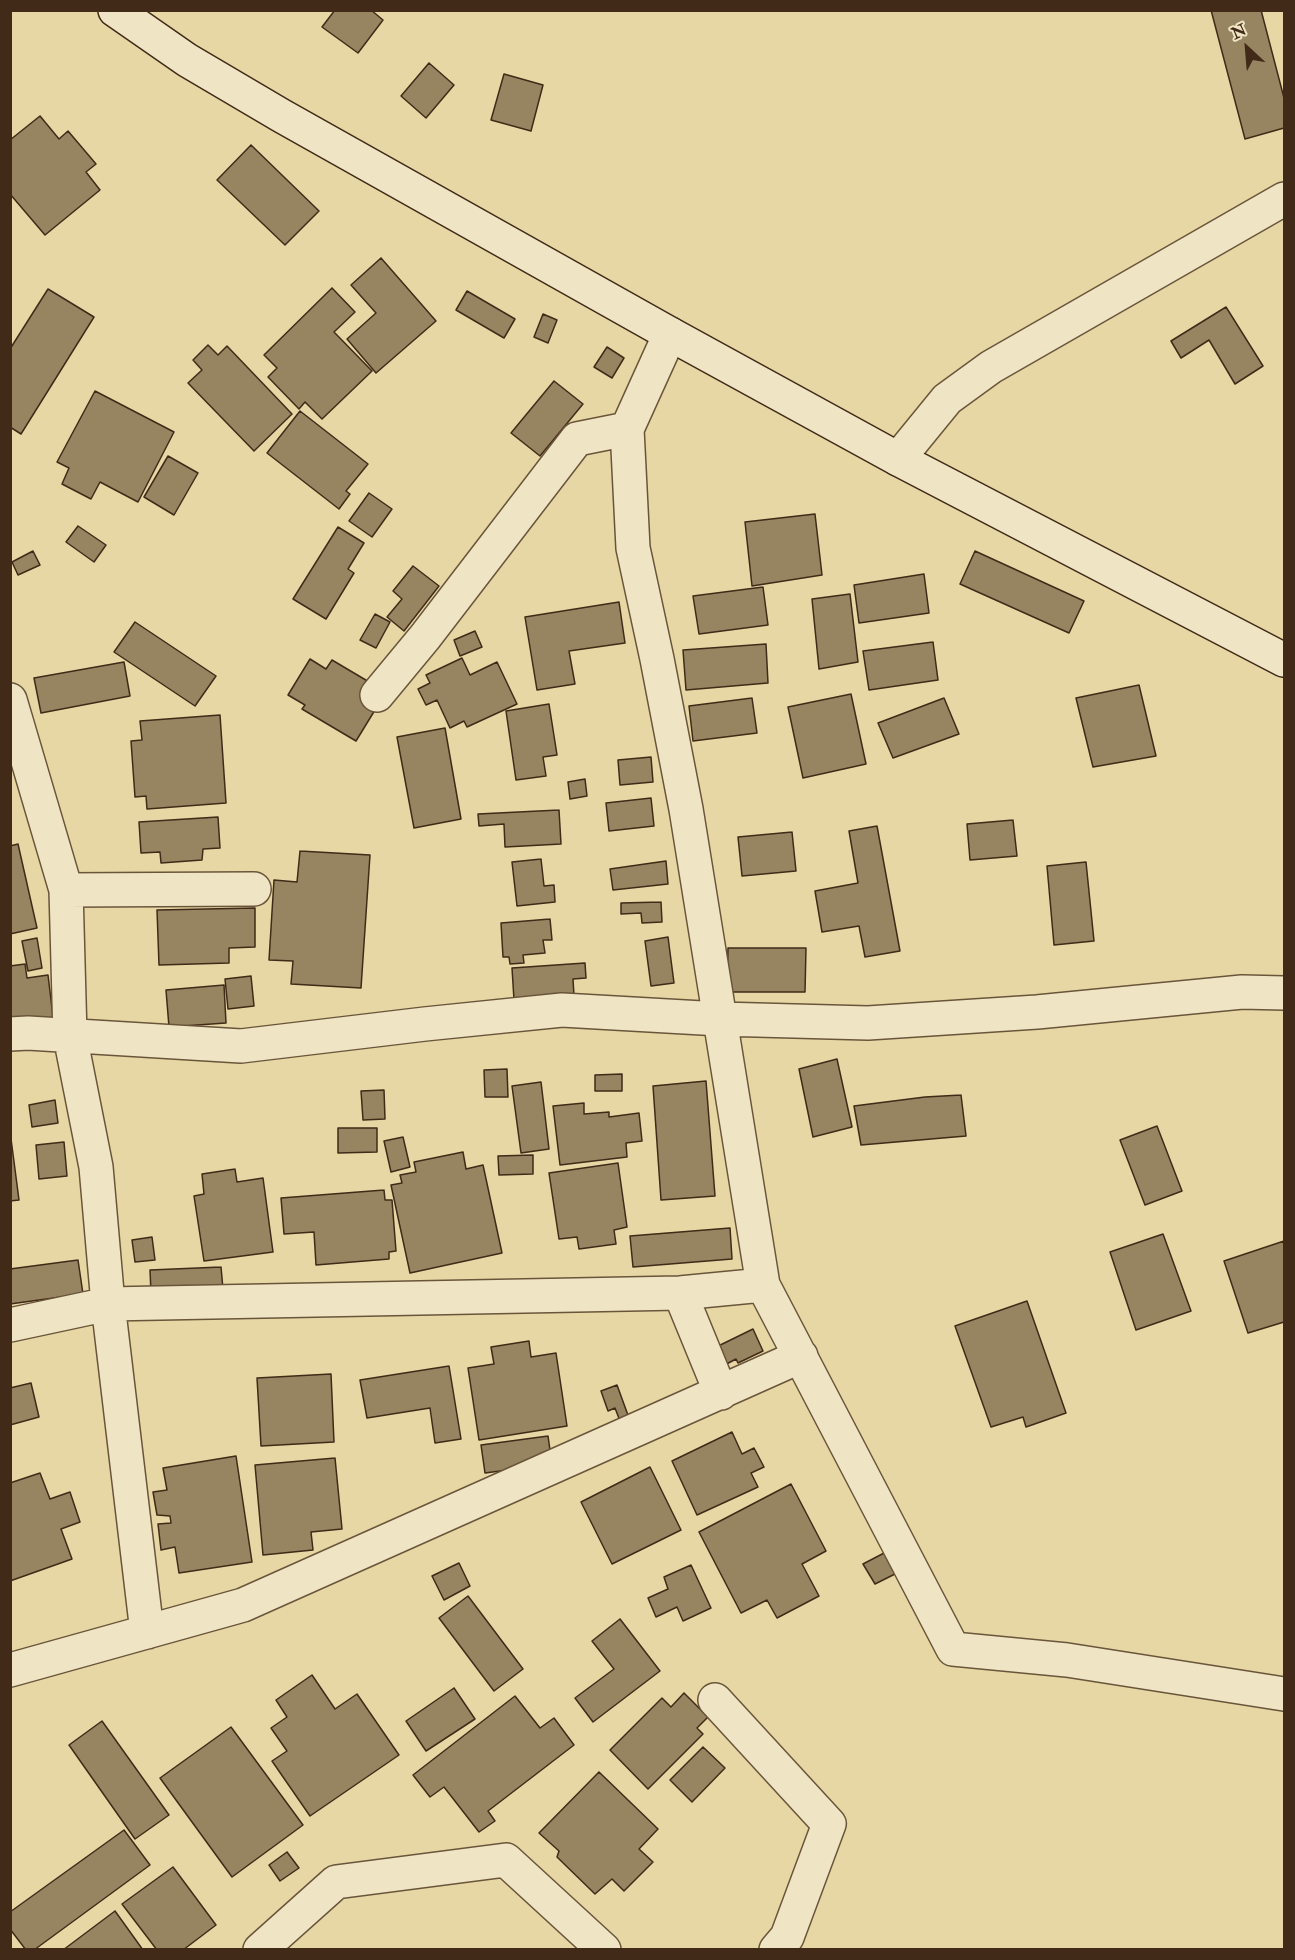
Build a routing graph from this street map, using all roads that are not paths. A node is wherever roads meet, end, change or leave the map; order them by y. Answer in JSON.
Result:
{"nodes":[{"id":1,"x":115,"y":10,"type":"edge"},
{"id":2,"x":1284,"y":199,"type":"edge"},
{"id":3,"x":670,"y":334,"type":"junction"},
{"id":4,"x":627,"y":429,"type":"junction"},
{"id":5,"x":898,"y":459,"type":"junction"},
{"id":6,"x":1284,"y":660,"type":"edge"},
{"id":7,"x":377,"y":695,"type":"dead end"},
{"id":8,"x":10,"y":700,"type":"edge"},
{"id":9,"x":254,"y":889,"type":"dead end"},
{"id":10,"x":66,"y":890,"type":"junction"},
{"id":11,"x":1284,"y":993,"type":"edge"},
{"id":12,"x":720,"y":1019,"type":"junction"},
{"id":13,"x":10,"y":1034,"type":"edge"},
{"id":14,"x":70,"y":1036,"type":"junction"},
{"id":15,"x":763,"y":1286,"type":"junction"},
{"id":16,"x":680,"y":1293,"type":"junction"},
{"id":17,"x":108,"y":1304,"type":"junction"},
{"id":18,"x":10,"y":1325,"type":"edge"},
{"id":19,"x":801,"y":1356,"type":"junction"},
{"id":20,"x":720,"y":1393,"type":"junction"},
{"id":21,"x":147,"y":1632,"type":"junction"},
{"id":22,"x":10,"y":1670,"type":"edge"},
{"id":23,"x":1284,"y":1694,"type":"edge"},
{"id":24,"x":715,"y":1700,"type":"dead end"},
{"id":25,"x":260,"y":1950,"type":"edge"},
{"id":26,"x":604,"y":1950,"type":"edge"},
{"id":27,"x":776,"y":1950,"type":"edge"}],
"edges":[{"from":1,"to":3,"type":"street"},
{"from":2,"to":5,"type":"street"},
{"from":3,"to":4,"type":"street"},
{"from":3,"to":5,"type":"street"},
{"from":4,"to":7,"type":"street"},
{"from":4,"to":12,"type":"street"},
{"from":5,"to":6,"type":"street"},
{"from":8,"to":10,"type":"street"},
{"from":9,"to":10,"type":"street"},
{"from":10,"to":14,"type":"street"},
{"from":11,"to":12,"type":"street"},
{"from":12,"to":14,"type":"street"},
{"from":12,"to":15,"type":"street"},
{"from":13,"to":14,"type":"street"},
{"from":14,"to":17,"type":"street"},
{"from":15,"to":16,"type":"street"},
{"from":15,"to":19,"type":"street"},
{"from":16,"to":17,"type":"street"},
{"from":16,"to":20,"type":"street"},
{"from":17,"to":18,"type":"street"},
{"from":17,"to":21,"type":"street"},
{"from":19,"to":20,"type":"street"},
{"from":19,"to":23,"type":"street"},
{"from":20,"to":21,"type":"street"},
{"from":21,"to":22,"type":"street"},
{"from":24,"to":27,"type":"street"},
{"from":25,"to":26,"type":"street"}]}
